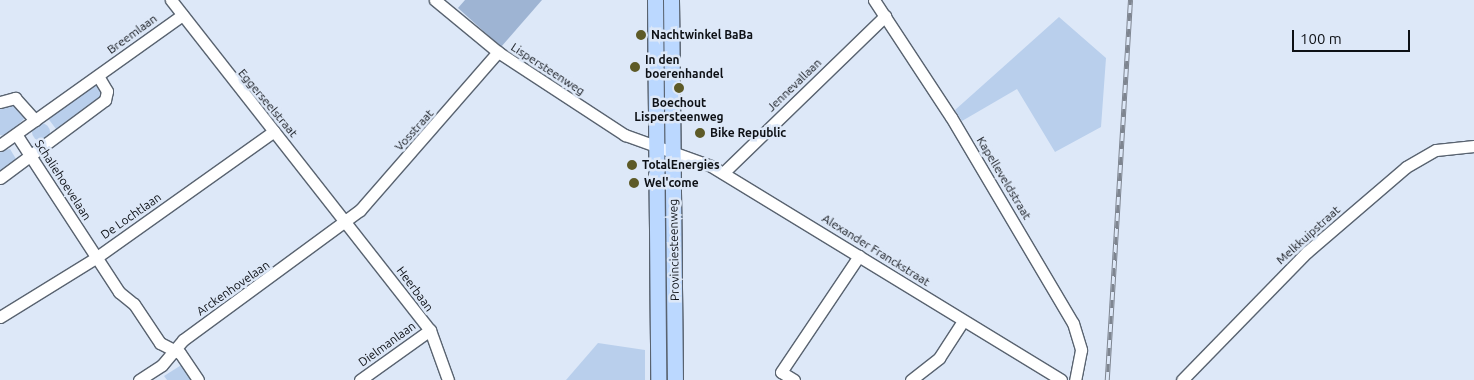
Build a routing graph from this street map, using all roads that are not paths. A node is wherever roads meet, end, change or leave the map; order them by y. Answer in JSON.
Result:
{"nodes":[{"id":1,"x":171,"y":0,"type":"edge"},
{"id":2,"x":435,"y":0,"type":"edge"},
{"id":3,"x":654,"y":0,"type":"edge"},
{"id":4,"x":671,"y":0,"type":"edge"},
{"id":5,"x":874,"y":0,"type":"edge"},
{"id":6,"x":182,"y":15,"type":"junction"},
{"id":7,"x":885,"y":16,"type":"junction"},
{"id":8,"x":498,"y":52,"type":"junction"},
{"id":9,"x":98,"y":76,"type":"junction"},
{"id":10,"x":0,"y":102,"type":"edge"},
{"id":11,"x":35,"y":120,"type":"junction"},
{"id":12,"x":274,"y":130,"type":"junction"},
{"id":13,"x":16,"y":134,"type":"junction"},
{"id":14,"x":0,"y":145,"type":"edge"},
{"id":15,"x":655,"y":146,"type":"junction"},
{"id":16,"x":1474,"y":146,"type":"edge"},
{"id":17,"x":672,"y":152,"type":"junction"},
{"id":18,"x":30,"y":155,"type":"junction"},
{"id":19,"x":723,"y":173,"type":"junction"},
{"id":20,"x":0,"y":178,"type":"edge"},
{"id":21,"x":347,"y":221,"type":"junction"},
{"id":22,"x":859,"y":256,"type":"junction"},
{"id":23,"x":97,"y":257,"type":"junction"},
{"id":24,"x":0,"y":317,"type":"edge"},
{"id":25,"x":963,"y":321,"type":"junction"},
{"id":26,"x":430,"y":330,"type":"junction"},
{"id":27,"x":174,"y":350,"type":"junction"},
{"id":28,"x":139,"y":380,"type":"edge"},
{"id":29,"x":198,"y":380,"type":"edge"},
{"id":30,"x":360,"y":380,"type":"edge"},
{"id":31,"x":448,"y":380,"type":"edge"},
{"id":32,"x":658,"y":380,"type":"edge"},
{"id":33,"x":675,"y":380,"type":"edge"},
{"id":34,"x":794,"y":380,"type":"edge"},
{"id":35,"x":911,"y":380,"type":"edge"},
{"id":36,"x":1061,"y":380,"type":"edge"},
{"id":37,"x":1075,"y":380,"type":"edge"},
{"id":38,"x":1182,"y":380,"type":"edge"}],
"edges":[{"from":1,"to":6,"type":"street","name":"Eggerseelstraat"},
{"from":2,"to":8,"type":"street","name":"Lispersteenweg"},
{"from":3,"to":15,"type":"main road","name":"Provinciesteenweg"},
{"from":4,"to":17,"type":"main road","name":"Provinciesteenweg"},
{"from":5,"to":7,"type":"street","name":"Kapelleveldstraat"},
{"from":6,"to":9,"type":"street","name":"Breemlaan"},
{"from":6,"to":12,"type":"street","name":"Eggerseelstraat"},
{"from":7,"to":19,"type":"street","name":"Jennevallaan"},
{"from":7,"to":37,"type":"street","name":"Kapelleveldstraat"},
{"from":8,"to":15,"type":"street","name":"Lispersteenweg"},
{"from":8,"to":21,"type":"street","name":"Vosstraat"},
{"from":9,"to":11,"type":"street","name":"Breemlaan"},
{"from":9,"to":18,"type":"street"},
{"from":10,"to":11,"type":"street"},
{"from":11,"to":13,"type":"street","name":"Breemlaan"},
{"from":12,"to":21,"type":"street","name":"Eggerseelstraat"},
{"from":12,"to":23,"type":"street","name":"De Lochtlaan"},
{"from":13,"to":14,"type":"street","name":"Breemlaan"},
{"from":13,"to":18,"type":"street","name":"Schaliehoevelaan"},
{"from":15,"to":17,"type":"street","name":"Lispersteenweg"},
{"from":15,"to":32,"type":"main road","name":"Provinciesteenweg"},
{"from":16,"to":38,"type":"street","name":"Melkkuipstraat"},
{"from":17,"to":19,"type":"street","name":"Alexander Franckstraat"},
{"from":17,"to":33,"type":"main road","name":"Provinciesteenweg"},
{"from":18,"to":20,"type":"street"},
{"from":18,"to":23,"type":"street","name":"Schaliehoevelaan"},
{"from":19,"to":22,"type":"street","name":"Alexander Franckstraat"},
{"from":21,"to":26,"type":"street","name":"Heerbaan"},
{"from":21,"to":27,"type":"street","name":"Arckenhovelaan"},
{"from":22,"to":25,"type":"street","name":"Alexander Franckstraat"},
{"from":22,"to":34,"type":"street"},
{"from":23,"to":24,"type":"street","name":"De Lochtlaan"},
{"from":23,"to":27,"type":"street","name":"Schaliehoevelaan"},
{"from":25,"to":35,"type":"street"},
{"from":25,"to":36,"type":"street","name":"Alexander Franckstraat"},
{"from":26,"to":30,"type":"street","name":"Dielmanlaan"},
{"from":26,"to":31,"type":"street","name":"Heerbaan"},
{"from":27,"to":28,"type":"street","name":"Arckenhovelaan"},
{"from":27,"to":29,"type":"street","name":"Schaliehoevelaan"}]}
